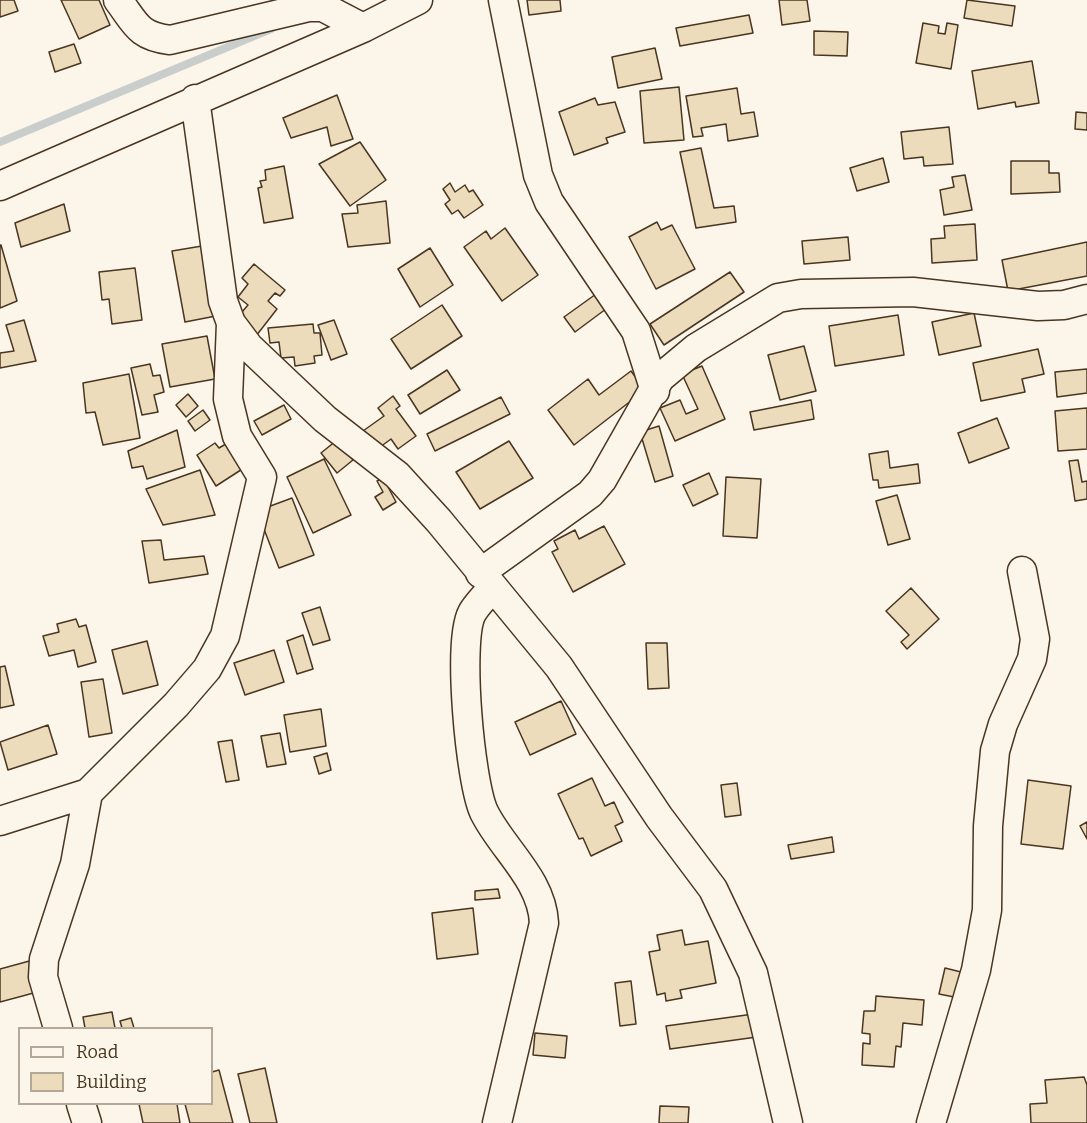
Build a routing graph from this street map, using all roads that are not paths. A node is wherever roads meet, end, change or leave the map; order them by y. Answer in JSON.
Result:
{"nodes":[{"id":1,"x":118,"y":0,"type":"edge"},
{"id":2,"x":418,"y":0,"type":"edge"},
{"id":3,"x":503,"y":0,"type":"edge"},
{"id":4,"x":363,"y":28,"type":"junction"},
{"id":5,"x":195,"y":99,"type":"junction"},
{"id":6,"x":0,"y":186,"type":"edge"},
{"id":7,"x":1087,"y":299,"type":"edge"},
{"id":8,"x":231,"y":323,"type":"junction"},
{"id":9,"x":655,"y":391,"type":"junction"},
{"id":10,"x":1022,"y":572,"type":"dead end"},
{"id":11,"x":486,"y":580,"type":"junction"},
{"id":12,"x":88,"y":793,"type":"junction"},
{"id":13,"x":0,"y":821,"type":"edge"},
{"id":14,"x":57,"y":1027,"type":"edge"},
{"id":15,"x":81,"y":1105,"type":"edge"},
{"id":16,"x":87,"y":1123,"type":"edge"},
{"id":17,"x":498,"y":1123,"type":"edge"},
{"id":18,"x":788,"y":1123,"type":"edge"},
{"id":19,"x":931,"y":1123,"type":"edge"}],
"edges":[{"from":1,"to":4,"type":"street"},
{"from":2,"to":4,"type":"street"},
{"from":3,"to":9,"type":"street"},
{"from":4,"to":5,"type":"street"},
{"from":5,"to":6,"type":"street"},
{"from":5,"to":8,"type":"street"},
{"from":7,"to":9,"type":"street"},
{"from":8,"to":11,"type":"street"},
{"from":8,"to":12,"type":"street"},
{"from":9,"to":11,"type":"street"},
{"from":10,"to":19,"type":"street"},
{"from":11,"to":17,"type":"street"},
{"from":11,"to":18,"type":"street"},
{"from":12,"to":13,"type":"street"},
{"from":12,"to":14,"type":"street"},
{"from":15,"to":16,"type":"street"}]}
